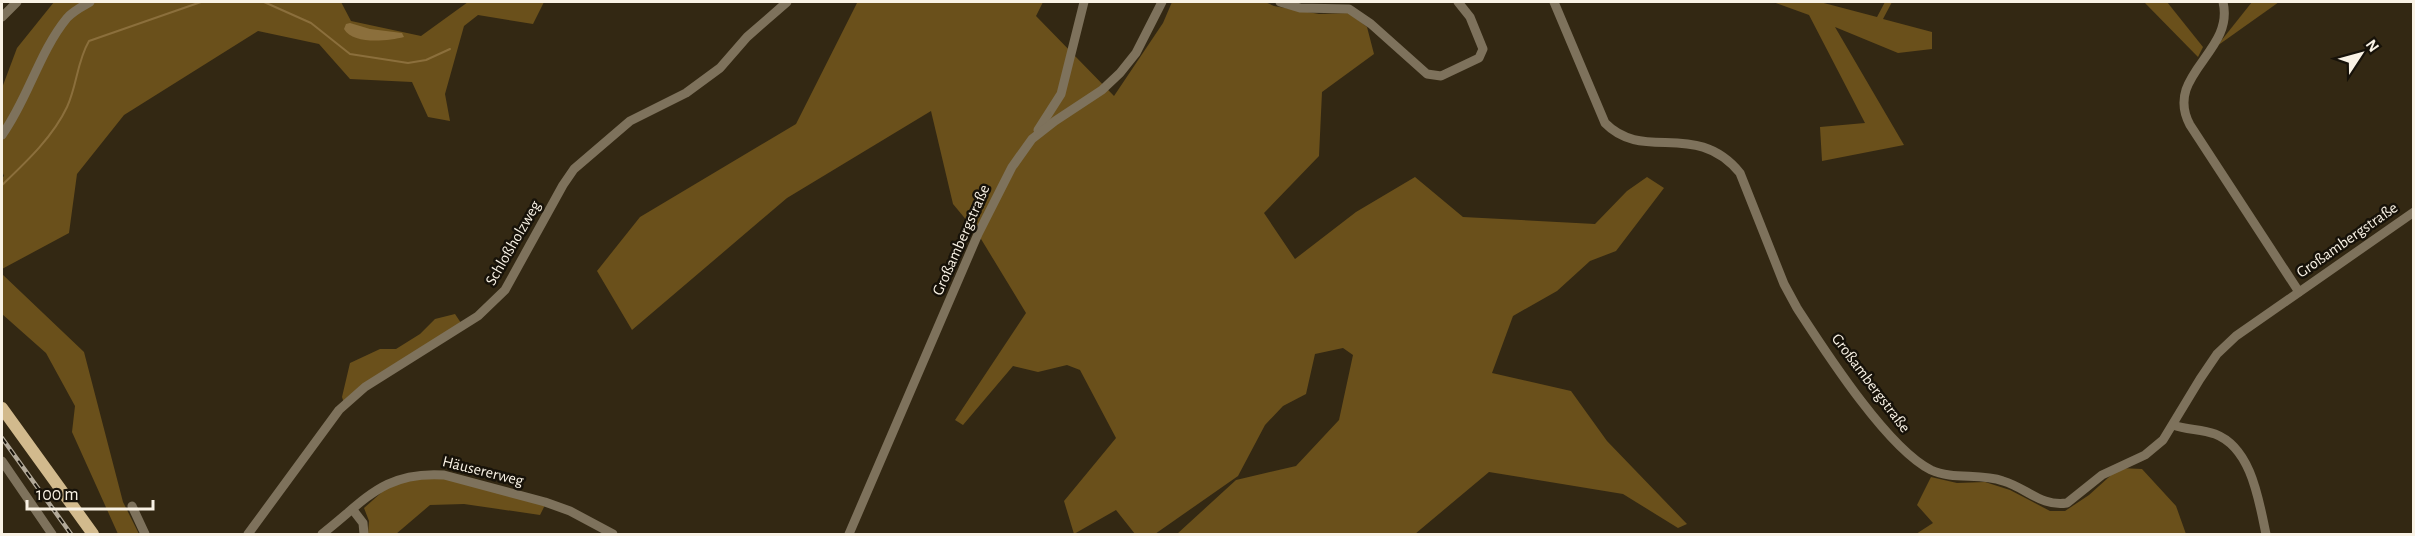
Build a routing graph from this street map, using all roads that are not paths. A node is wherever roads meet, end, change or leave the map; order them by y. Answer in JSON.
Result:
{"nodes":[{"id":1,"x":17,"y":2,"type":"edge"},
{"id":2,"x":90,"y":2,"type":"edge"},
{"id":3,"x":787,"y":2,"type":"edge"},
{"id":4,"x":1084,"y":2,"type":"edge"},
{"id":5,"x":1162,"y":2,"type":"edge"},
{"id":6,"x":1280,"y":2,"type":"edge"},
{"id":7,"x":1458,"y":2,"type":"edge"},
{"id":8,"x":1554,"y":2,"type":"edge"},
{"id":9,"x":2223,"y":2,"type":"edge"},
{"id":10,"x":2,"y":17,"type":"edge"},
{"id":11,"x":2,"y":135,"type":"edge"},
{"id":12,"x":1032,"y":139,"type":"junction"},
{"id":13,"x":2414,"y":212,"type":"edge"},
{"id":14,"x":2298,"y":292,"type":"junction"},
{"id":15,"x":2,"y":408,"type":"edge"},
{"id":16,"x":2173,"y":425,"type":"junction"},
{"id":17,"x":2,"y":461,"type":"edge"},
{"id":18,"x":132,"y":506,"type":"dead end"},
{"id":19,"x":353,"y":510,"type":"junction"},
{"id":20,"x":52,"y":534,"type":"edge"},
{"id":21,"x":93,"y":534,"type":"edge"},
{"id":22,"x":145,"y":534,"type":"edge"},
{"id":23,"x":248,"y":534,"type":"edge"},
{"id":24,"x":322,"y":534,"type":"edge"},
{"id":25,"x":364,"y":534,"type":"edge"},
{"id":26,"x":613,"y":534,"type":"edge"},
{"id":27,"x":849,"y":534,"type":"edge"},
{"id":28,"x":2266,"y":534,"type":"edge"}],
"edges":[{"from":1,"to":10,"type":"street"},
{"from":2,"to":11,"type":"street"},
{"from":3,"to":23,"type":"street","name":"Schloßholzweg"},
{"from":4,"to":12,"type":"street"},
{"from":5,"to":12,"type":"street","name":"Großambergstraße"},
{"from":6,"to":7,"type":"street"},
{"from":8,"to":16,"type":"street","name":"Großambergstraße"},
{"from":9,"to":14,"type":"street","name":"Großambergstraße"},
{"from":12,"to":27,"type":"street","name":"Großambergstraße"},
{"from":13,"to":14,"type":"street","name":"Großambergstraße"},
{"from":14,"to":16,"type":"street","name":"Großambergstraße"},
{"from":15,"to":21,"type":"main road"},
{"from":16,"to":28,"type":"street"},
{"from":17,"to":20,"type":"street"},
{"from":18,"to":22,"type":"street"},
{"from":19,"to":24,"type":"street","name":"Häusererweg"},
{"from":19,"to":25,"type":"street"},
{"from":19,"to":26,"type":"street","name":"Häusererweg"}]}
